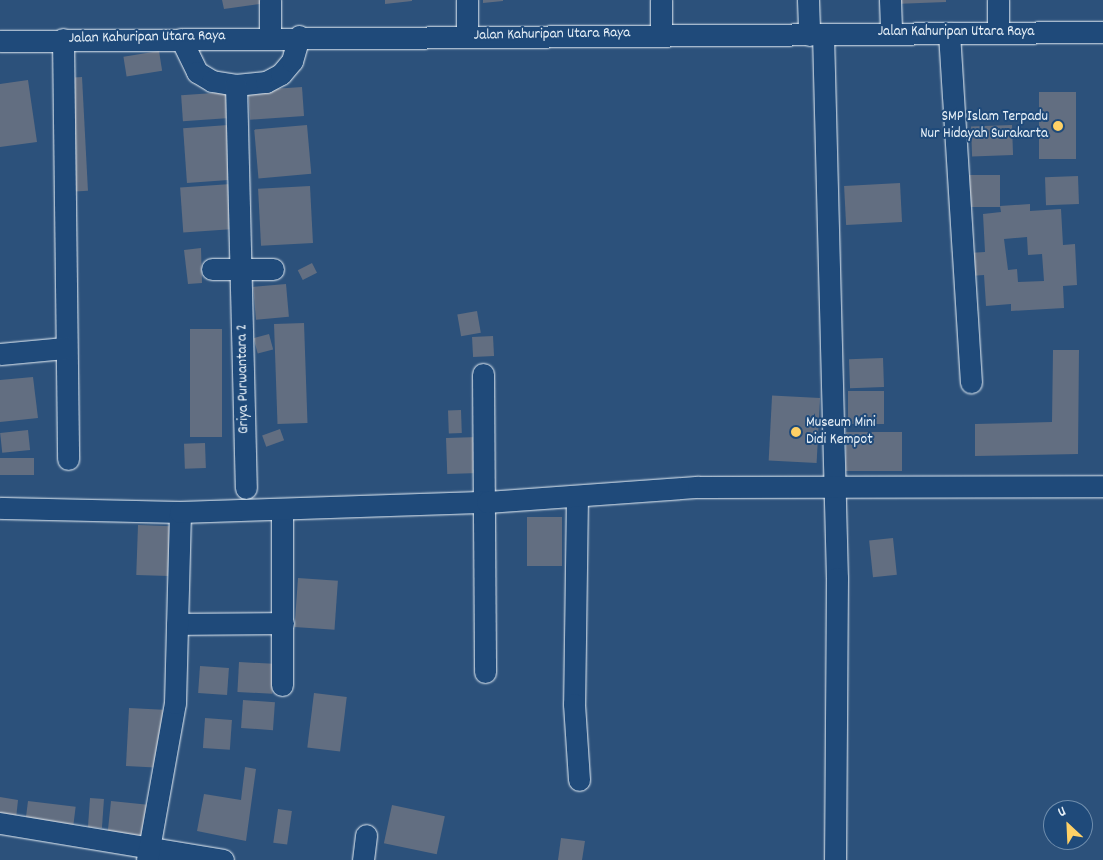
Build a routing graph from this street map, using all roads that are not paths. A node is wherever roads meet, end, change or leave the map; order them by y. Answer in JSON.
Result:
{"nodes":[{"id":1,"x":270,"y":0,"type":"edge"},
{"id":2,"x":468,"y":0,"type":"edge"},
{"id":3,"x":661,"y":0,"type":"edge"},
{"id":4,"x":808,"y":0,"type":"edge"},
{"id":5,"x":890,"y":0,"type":"edge"},
{"id":6,"x":998,"y":0,"type":"edge"},
{"id":7,"x":891,"y":32,"type":"junction"},
{"id":8,"x":1103,"y":32,"type":"edge"},
{"id":9,"x":661,"y":33,"type":"junction"},
{"id":10,"x":949,"y":33,"type":"junction"},
{"id":11,"x":998,"y":33,"type":"junction"},
{"id":12,"x":816,"y":34,"type":"junction"},
{"id":13,"x":270,"y":36,"type":"junction"},
{"id":14,"x":299,"y":36,"type":"junction"},
{"id":15,"x":468,"y":36,"type":"junction"},
{"id":16,"x":63,"y":39,"type":"junction"},
{"id":17,"x":181,"y":39,"type":"junction"},
{"id":18,"x":0,"y":40,"type":"edge"},
{"id":19,"x":236,"y":85,"type":"junction"},
{"id":20,"x":212,"y":269,"type":"dead end"},
{"id":21,"x":242,"y":269,"type":"junction"},
{"id":22,"x":273,"y":269,"type":"dead end"},
{"id":23,"x":65,"y":348,"type":"junction"},
{"id":24,"x":0,"y":354,"type":"edge"},
{"id":25,"x":483,"y":374,"type":"dead end"},
{"id":26,"x":971,"y":382,"type":"dead end"},
{"id":27,"x":68,"y":459,"type":"dead end"},
{"id":28,"x":1103,"y":486,"type":"edge"},
{"id":29,"x":246,"y":488,"type":"dead end"},
{"id":30,"x":832,"y":488,"type":"junction"},
{"id":31,"x":577,"y":496,"type":"junction"},
{"id":32,"x":487,"y":502,"type":"junction"},
{"id":33,"x":0,"y":508,"type":"edge"},
{"id":34,"x":180,"y":512,"type":"junction"},
{"id":35,"x":282,"y":512,"type":"junction"},
{"id":36,"x":283,"y":623,"type":"junction"},
{"id":37,"x":177,"y":624,"type":"junction"},
{"id":38,"x":485,"y":672,"type":"dead end"},
{"id":39,"x":282,"y":685,"type":"dead end"},
{"id":40,"x":580,"y":780,"type":"dead end"},
{"id":41,"x":0,"y":823,"type":"edge"},
{"id":42,"x":366,"y":836,"type":"dead end"},
{"id":43,"x":148,"y":854,"type":"edge"},
{"id":44,"x":223,"y":860,"type":"edge"},
{"id":45,"x":363,"y":860,"type":"edge"},
{"id":46,"x":835,"y":860,"type":"edge"}],
"edges":[{"from":1,"to":13,"type":"street"},
{"from":2,"to":15,"type":"street"},
{"from":3,"to":9,"type":"street"},
{"from":4,"to":12,"type":"street"},
{"from":5,"to":7,"type":"street"},
{"from":6,"to":11,"type":"street"},
{"from":7,"to":10,"type":"street","name":"Jalan Kahuripan Utara Raya"},
{"from":7,"to":12,"type":"street","name":"Jalan Kahuripan Utara Raya"},
{"from":8,"to":11,"type":"street","name":"Jalan Kahuripan Utara Raya"},
{"from":9,"to":12,"type":"street","name":"Jalan Kahuripan Utara Raya"},
{"from":9,"to":15,"type":"street","name":"Jalan Kahuripan Utara Raya"},
{"from":10,"to":11,"type":"street","name":"Jalan Kahuripan Utara Raya"},
{"from":10,"to":26,"type":"street"},
{"from":12,"to":30,"type":"street"},
{"from":13,"to":14,"type":"street","name":"Jalan Kahuripan Utara Raya"},
{"from":13,"to":17,"type":"street","name":"Jalan Kahuripan Utara Raya"},
{"from":14,"to":15,"type":"street","name":"Jalan Kahuripan Utara Raya"},
{"from":14,"to":19,"type":"street"},
{"from":16,"to":17,"type":"street","name":"Jalan Kahuripan Utara Raya"},
{"from":16,"to":18,"type":"street","name":"Jalan Kahuripan Utara Raya"},
{"from":16,"to":23,"type":"street"},
{"from":17,"to":19,"type":"street"},
{"from":19,"to":21,"type":"street","name":"Griya Purwantara 2"},
{"from":20,"to":21,"type":"street"},
{"from":21,"to":22,"type":"street"},
{"from":21,"to":29,"type":"street","name":"Griya Purwantara 2"},
{"from":23,"to":24,"type":"street"},
{"from":23,"to":27,"type":"street"},
{"from":25,"to":32,"type":"street"},
{"from":28,"to":30,"type":"street"},
{"from":30,"to":31,"type":"street"},
{"from":30,"to":46,"type":"street"},
{"from":31,"to":32,"type":"street"},
{"from":31,"to":40,"type":"street"},
{"from":32,"to":35,"type":"street"},
{"from":32,"to":38,"type":"street"},
{"from":33,"to":34,"type":"street"},
{"from":34,"to":35,"type":"street"},
{"from":34,"to":37,"type":"street"},
{"from":35,"to":36,"type":"street"},
{"from":36,"to":37,"type":"street"},
{"from":36,"to":39,"type":"street"},
{"from":37,"to":43,"type":"street"},
{"from":41,"to":43,"type":"street"},
{"from":42,"to":45,"type":"street"},
{"from":43,"to":44,"type":"street"}]}
